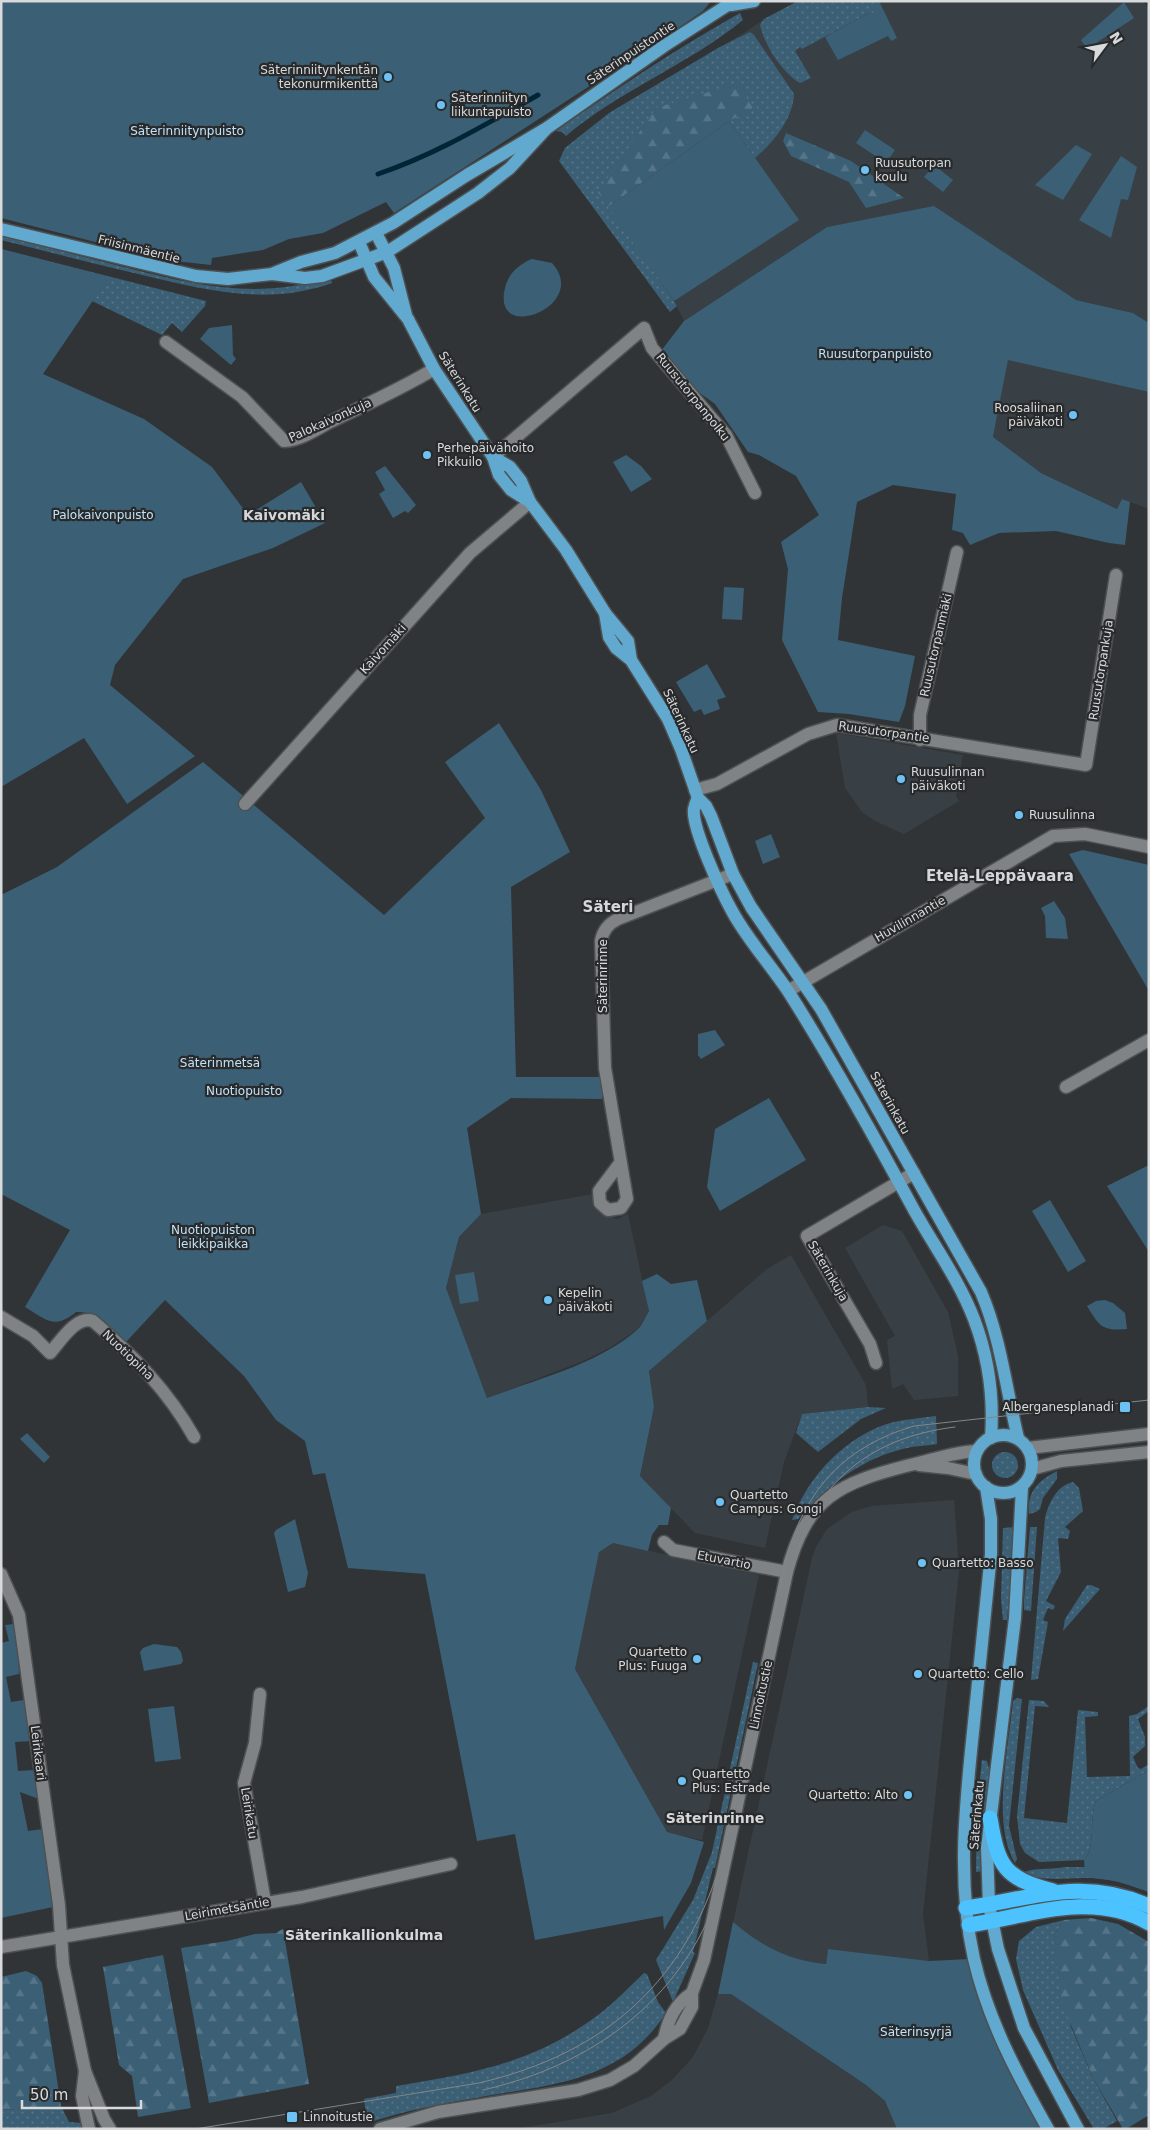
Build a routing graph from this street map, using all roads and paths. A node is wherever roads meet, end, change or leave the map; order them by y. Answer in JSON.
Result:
{"nodes":[{"id":1,"x":754,"y":1,"type":"edge"},
{"id":2,"x":733,"y":3,"type":"edge"},
{"id":3,"x":547,"y":128,"type":"junction"},
{"id":4,"x":1,"y":229,"type":"edge"},
{"id":5,"x":376,"y":233,"type":"junction"},
{"id":6,"x":359,"y":242,"type":"junction"},
{"id":7,"x":387,"y":252,"type":"junction"},
{"id":8,"x":367,"y":260,"type":"junction"},
{"id":9,"x":272,"y":274,"type":"junction"},
{"id":10,"x":408,"y":319,"type":"junction"},
{"id":11,"x":166,"y":342,"type":"dead end"},
{"id":12,"x":434,"y":369,"type":"junction"},
{"id":13,"x":493,"y":457,"type":"junction"},
{"id":14,"x":755,"y":493,"type":"dead end"},
{"id":15,"x":530,"y":502,"type":"junction"},
{"id":16,"x":957,"y":552,"type":"dead end"},
{"id":17,"x":1116,"y":575,"type":"dead end"},
{"id":18,"x":920,"y":740,"type":"junction"},
{"id":19,"x":1086,"y":765,"type":"joint"},
{"id":20,"x":696,"y":794,"type":"junction"},
{"id":21,"x":245,"y":804,"type":"dead end"},
{"id":22,"x":1149,"y":847,"type":"edge"},
{"id":23,"x":733,"y":874,"type":"junction"},
{"id":24,"x":717,"y":880,"type":"junction"},
{"id":25,"x":803,"y":982,"type":"junction"},
{"id":26,"x":788,"y":991,"type":"junction"},
{"id":27,"x":1149,"y":1040,"type":"edge"},
{"id":28,"x":1066,"y":1087,"type":"dead end"},
{"id":29,"x":620,"y":1163,"type":"dead end"},
{"id":30,"x":914,"y":1173,"type":"junction"},
{"id":31,"x":900,"y":1182,"type":"junction"},
{"id":32,"x":1,"y":1317,"type":"edge"},
{"id":33,"x":876,"y":1363,"type":"dead end"},
{"id":34,"x":1149,"y":1434,"type":"edge"},
{"id":35,"x":194,"y":1437,"type":"dead end"},
{"id":36,"x":991,"y":1438,"type":"junction"},
{"id":37,"x":1018,"y":1438,"type":"junction"},
{"id":38,"x":1028,"y":1448,"type":"junction"},
{"id":39,"x":977,"y":1451,"type":"junction"},
{"id":40,"x":1149,"y":1452,"type":"edge"},
{"id":41,"x":914,"y":1464,"type":"junction"},
{"id":42,"x":1032,"y":1469,"type":"junction"},
{"id":43,"x":976,"y":1474,"type":"junction"},
{"id":44,"x":986,"y":1487,"type":"junction"},
{"id":45,"x":1022,"y":1487,"type":"junction"},
{"id":46,"x":664,"y":1542,"type":"dead end"},
{"id":47,"x":787,"y":1572,"type":"junction"},
{"id":48,"x":1,"y":1574,"type":"edge"},
{"id":49,"x":260,"y":1694,"type":"dead end"},
{"id":50,"x":990,"y":1818,"type":"junction"},
{"id":51,"x":451,"y":1864,"type":"dead end"},
{"id":52,"x":1056,"y":1892,"type":"junction"},
{"id":53,"x":265,"y":1902,"type":"junction"},
{"id":54,"x":988,"y":1905,"type":"junction"},
{"id":55,"x":1149,"y":1906,"type":"edge"},
{"id":56,"x":966,"y":1908,"type":"junction"},
{"id":57,"x":991,"y":1922,"type":"junction"},
{"id":58,"x":1149,"y":1923,"type":"edge"},
{"id":59,"x":969,"y":1926,"type":"junction"},
{"id":60,"x":61,"y":1936,"type":"junction"},
{"id":61,"x":1,"y":1947,"type":"edge"},
{"id":62,"x":85,"y":2071,"type":"junction"},
{"id":63,"x":89,"y":2129,"type":"edge"},
{"id":64,"x":110,"y":2129,"type":"edge"},
{"id":65,"x":380,"y":2129,"type":"edge"},
{"id":66,"x":1048,"y":2129,"type":"edge"},
{"id":67,"x":1078,"y":2129,"type":"edge"}],
"edges":[{"from":1,"to":2,"type":"main road","name":"Säterinpuistontie"},
{"from":2,"to":3,"type":"main road","name":"Säterinpuistontie"},
{"from":3,"to":5,"type":"main road","name":"Säterinpuistontie"},
{"from":3,"to":7,"type":"main road","name":"Säterinpuistontie"},
{"from":4,"to":9,"type":"main road","name":"Friisinmäentie"},
{"from":5,"to":6,"type":"main road","name":"Friisinmäentie"},
{"from":5,"to":7,"type":"main road","name":"Säterinkatu"},
{"from":6,"to":8,"type":"main road","name":"Säterinkatu"},
{"from":6,"to":9,"type":"main road","name":"Friisinmäentie"},
{"from":7,"to":8,"type":"main road","name":"Friisinmäentie"},
{"from":7,"to":10,"type":"main road","name":"Säterinkatu"},
{"from":8,"to":9,"type":"main road","name":"Friisinmäentie"},
{"from":8,"to":10,"type":"main road","name":"Säterinkatu"},
{"from":10,"to":12,"type":"main road","name":"Säterinkatu"},
{"from":11,"to":12,"type":"street","name":"Palokaivonkuja"},
{"from":12,"to":13,"type":"main road","name":"Säterinkatu"},
{"from":13,"to":14,"type":"street","name":"Ruusutorpanpolku"},
{"from":13,"to":15,"type":"main road","name":"Säterinkatu"},
{"from":15,"to":20,"type":"main road","name":"Säterinkatu"},
{"from":15,"to":21,"type":"street","name":"Kaivomäki"},
{"from":16,"to":18,"type":"street","name":"Ruusutorpanmäki"},
{"from":17,"to":19,"type":"street","name":"Ruusutorpankuja"},
{"from":18,"to":19,"type":"street","name":"Ruusutorpantie"},
{"from":18,"to":20,"type":"street","name":"Ruusutorpantie"},
{"from":20,"to":23,"type":"main road","name":"Säterinkatu"},
{"from":20,"to":24,"type":"main road","name":"Säterinkatu"},
{"from":22,"to":25,"type":"street","name":"Huvilinnantie"},
{"from":23,"to":24,"type":"street","name":"Säterinrinne"},
{"from":23,"to":25,"type":"main road","name":"Säterinkatu"},
{"from":24,"to":26,"type":"main road","name":"Säterinkatu"},
{"from":24,"to":29,"type":"street","name":"Säterinrinne"},
{"from":25,"to":26,"type":"street","name":"Huvilinnantie"},
{"from":25,"to":30,"type":"main road","name":"Säterinkatu"},
{"from":26,"to":31,"type":"main road","name":"Säterinkatu"},
{"from":27,"to":28,"type":"street"},
{"from":30,"to":31,"type":"street","name":"Säterinkuja"},
{"from":30,"to":37,"type":"main road","name":"Säterinkatu"},
{"from":31,"to":33,"type":"street","name":"Säterinkuja"},
{"from":31,"to":36,"type":"main road","name":"Säterinkatu"},
{"from":32,"to":35,"type":"street","name":"Nuotiopiha"},
{"from":34,"to":38,"type":"street"},
{"from":36,"to":37,"type":"main road"},
{"from":36,"to":39,"type":"main road"},
{"from":37,"to":38,"type":"main road"},
{"from":38,"to":42,"type":"main road"},
{"from":39,"to":41,"type":"street","name":"Linnoitustie"},
{"from":39,"to":43,"type":"main road"},
{"from":40,"to":42,"type":"street"},
{"from":41,"to":43,"type":"street","name":"Linnoitustie"},
{"from":41,"to":47,"type":"street","name":"Linnoitustie"},
{"from":42,"to":45,"type":"main road"},
{"from":43,"to":44,"type":"main road"},
{"from":44,"to":45,"type":"main road"},
{"from":44,"to":56,"type":"main road","name":"Säterinkatu"},
{"from":45,"to":50,"type":"main road","name":"Säterinkatu"},
{"from":46,"to":47,"type":"street","name":"Etuvartio"},
{"from":47,"to":65,"type":"street","name":"Linnoitustie"},
{"from":48,"to":60,"type":"street","name":"Leirikaari"},
{"from":49,"to":53,"type":"street","name":"Leirikatu"},
{"from":50,"to":52,"type":"highway"},
{"from":50,"to":54,"type":"main road","name":"Säterinkatu"},
{"from":51,"to":53,"type":"street","name":"Leirimetsäntie"},
{"from":52,"to":54,"type":"highway"},
{"from":52,"to":55,"type":"highway"},
{"from":53,"to":60,"type":"street","name":"Leirimetsäntie"},
{"from":54,"to":56,"type":"highway"},
{"from":54,"to":57,"type":"main road","name":"Säterinkatu"},
{"from":56,"to":59,"type":"main road","name":"Säterinkatu"},
{"from":57,"to":58,"type":"highway"},
{"from":57,"to":59,"type":"highway"},
{"from":57,"to":67,"type":"main road","name":"Säterinkatu"},
{"from":59,"to":66,"type":"main road","name":"Säterinkatu"},
{"from":60,"to":61,"type":"street","name":"Leirimetsäntie"},
{"from":60,"to":62,"type":"street"},
{"from":62,"to":63,"type":"street"},
{"from":62,"to":64,"type":"street"}]}
